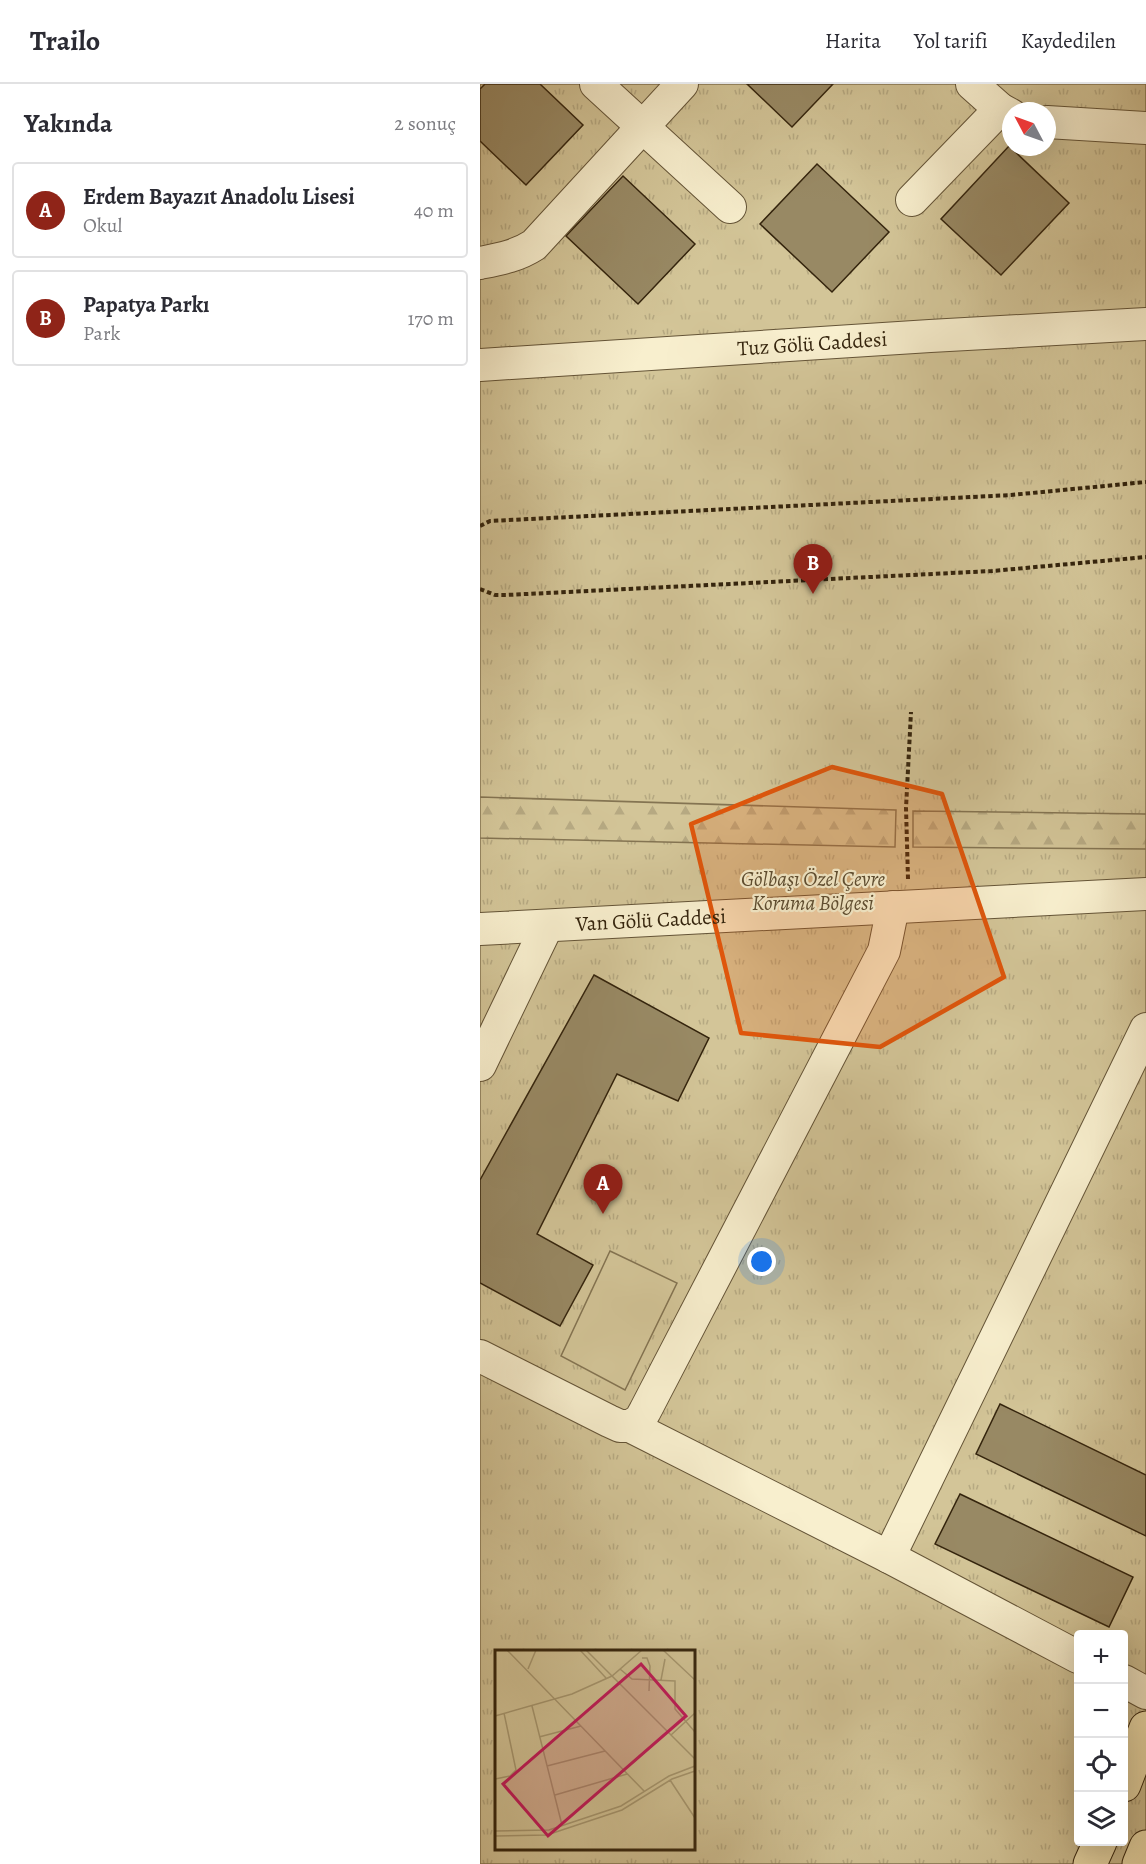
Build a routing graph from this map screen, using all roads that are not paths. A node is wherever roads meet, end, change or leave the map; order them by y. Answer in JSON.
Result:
{"nodes":[{"id":1,"x":596,"y":84,"type":"edge"},
{"id":2,"x":682,"y":84,"type":"edge"},
{"id":3,"x":972,"y":84,"type":"edge"},
{"id":4,"x":1002,"y":109,"type":"edge"},
{"id":5,"x":1002,"y":116,"type":"edge"},
{"id":6,"x":1056,"y":123,"type":"edge"},
{"id":7,"x":642,"y":128,"type":"junction"},
{"id":8,"x":1146,"y":128,"type":"edge"},
{"id":9,"x":912,"y":200,"type":"dead end"},
{"id":10,"x":730,"y":207,"type":"dead end"},
{"id":11,"x":480,"y":263,"type":"edge"},
{"id":12,"x":1146,"y":324,"type":"edge"},
{"id":13,"x":480,"y":365,"type":"edge"},
{"id":14,"x":1146,"y":894,"type":"edge"},
{"id":15,"x":893,"y":907,"type":"junction"},
{"id":16,"x":548,"y":926,"type":"junction"},
{"id":17,"x":480,"y":929,"type":"edge"},
{"id":18,"x":1146,"y":1029,"type":"edge"},
{"id":19,"x":480,"y":1065,"type":"edge"},
{"id":20,"x":480,"y":1356,"type":"edge"},
{"id":21,"x":630,"y":1426,"type":"junction"},
{"id":22,"x":889,"y":1557,"type":"junction"},
{"id":23,"x":1074,"y":1655,"type":"edge"},
{"id":24,"x":1128,"y":1683,"type":"edge"},
{"id":25,"x":1146,"y":1693,"type":"edge"},
{"id":26,"x":1146,"y":1728,"type":"edge"},
{"id":27,"x":1128,"y":1775,"type":"edge"},
{"id":28,"x":1098,"y":1846,"type":"edge"},
{"id":29,"x":1146,"y":1847,"type":"edge"},
{"id":30,"x":1090,"y":1864,"type":"edge"},
{"id":31,"x":1139,"y":1864,"type":"edge"}],
"edges":[{"from":1,"to":7,"type":"street"},
{"from":2,"to":7,"type":"street"},
{"from":3,"to":4,"type":"street"},
{"from":5,"to":9,"type":"street"},
{"from":6,"to":8,"type":"street"},
{"from":7,"to":10,"type":"street"},
{"from":7,"to":11,"type":"street"},
{"from":12,"to":13,"type":"street","name":"Tuz Gölü Caddesi"},
{"from":14,"to":15,"type":"street","name":"Van Gölü Caddesi"},
{"from":15,"to":16,"type":"street","name":"Van Gölü Caddesi"},
{"from":15,"to":21,"type":"street"},
{"from":16,"to":17,"type":"street","name":"Van Gölü Caddesi"},
{"from":16,"to":19,"type":"street"},
{"from":18,"to":22,"type":"street"},
{"from":20,"to":21,"type":"street"},
{"from":21,"to":22,"type":"street"},
{"from":22,"to":23,"type":"street"},
{"from":24,"to":25,"type":"street"},
{"from":26,"to":27,"type":"main road"},
{"from":28,"to":30,"type":"main road"},
{"from":29,"to":31,"type":"main road"}]}
